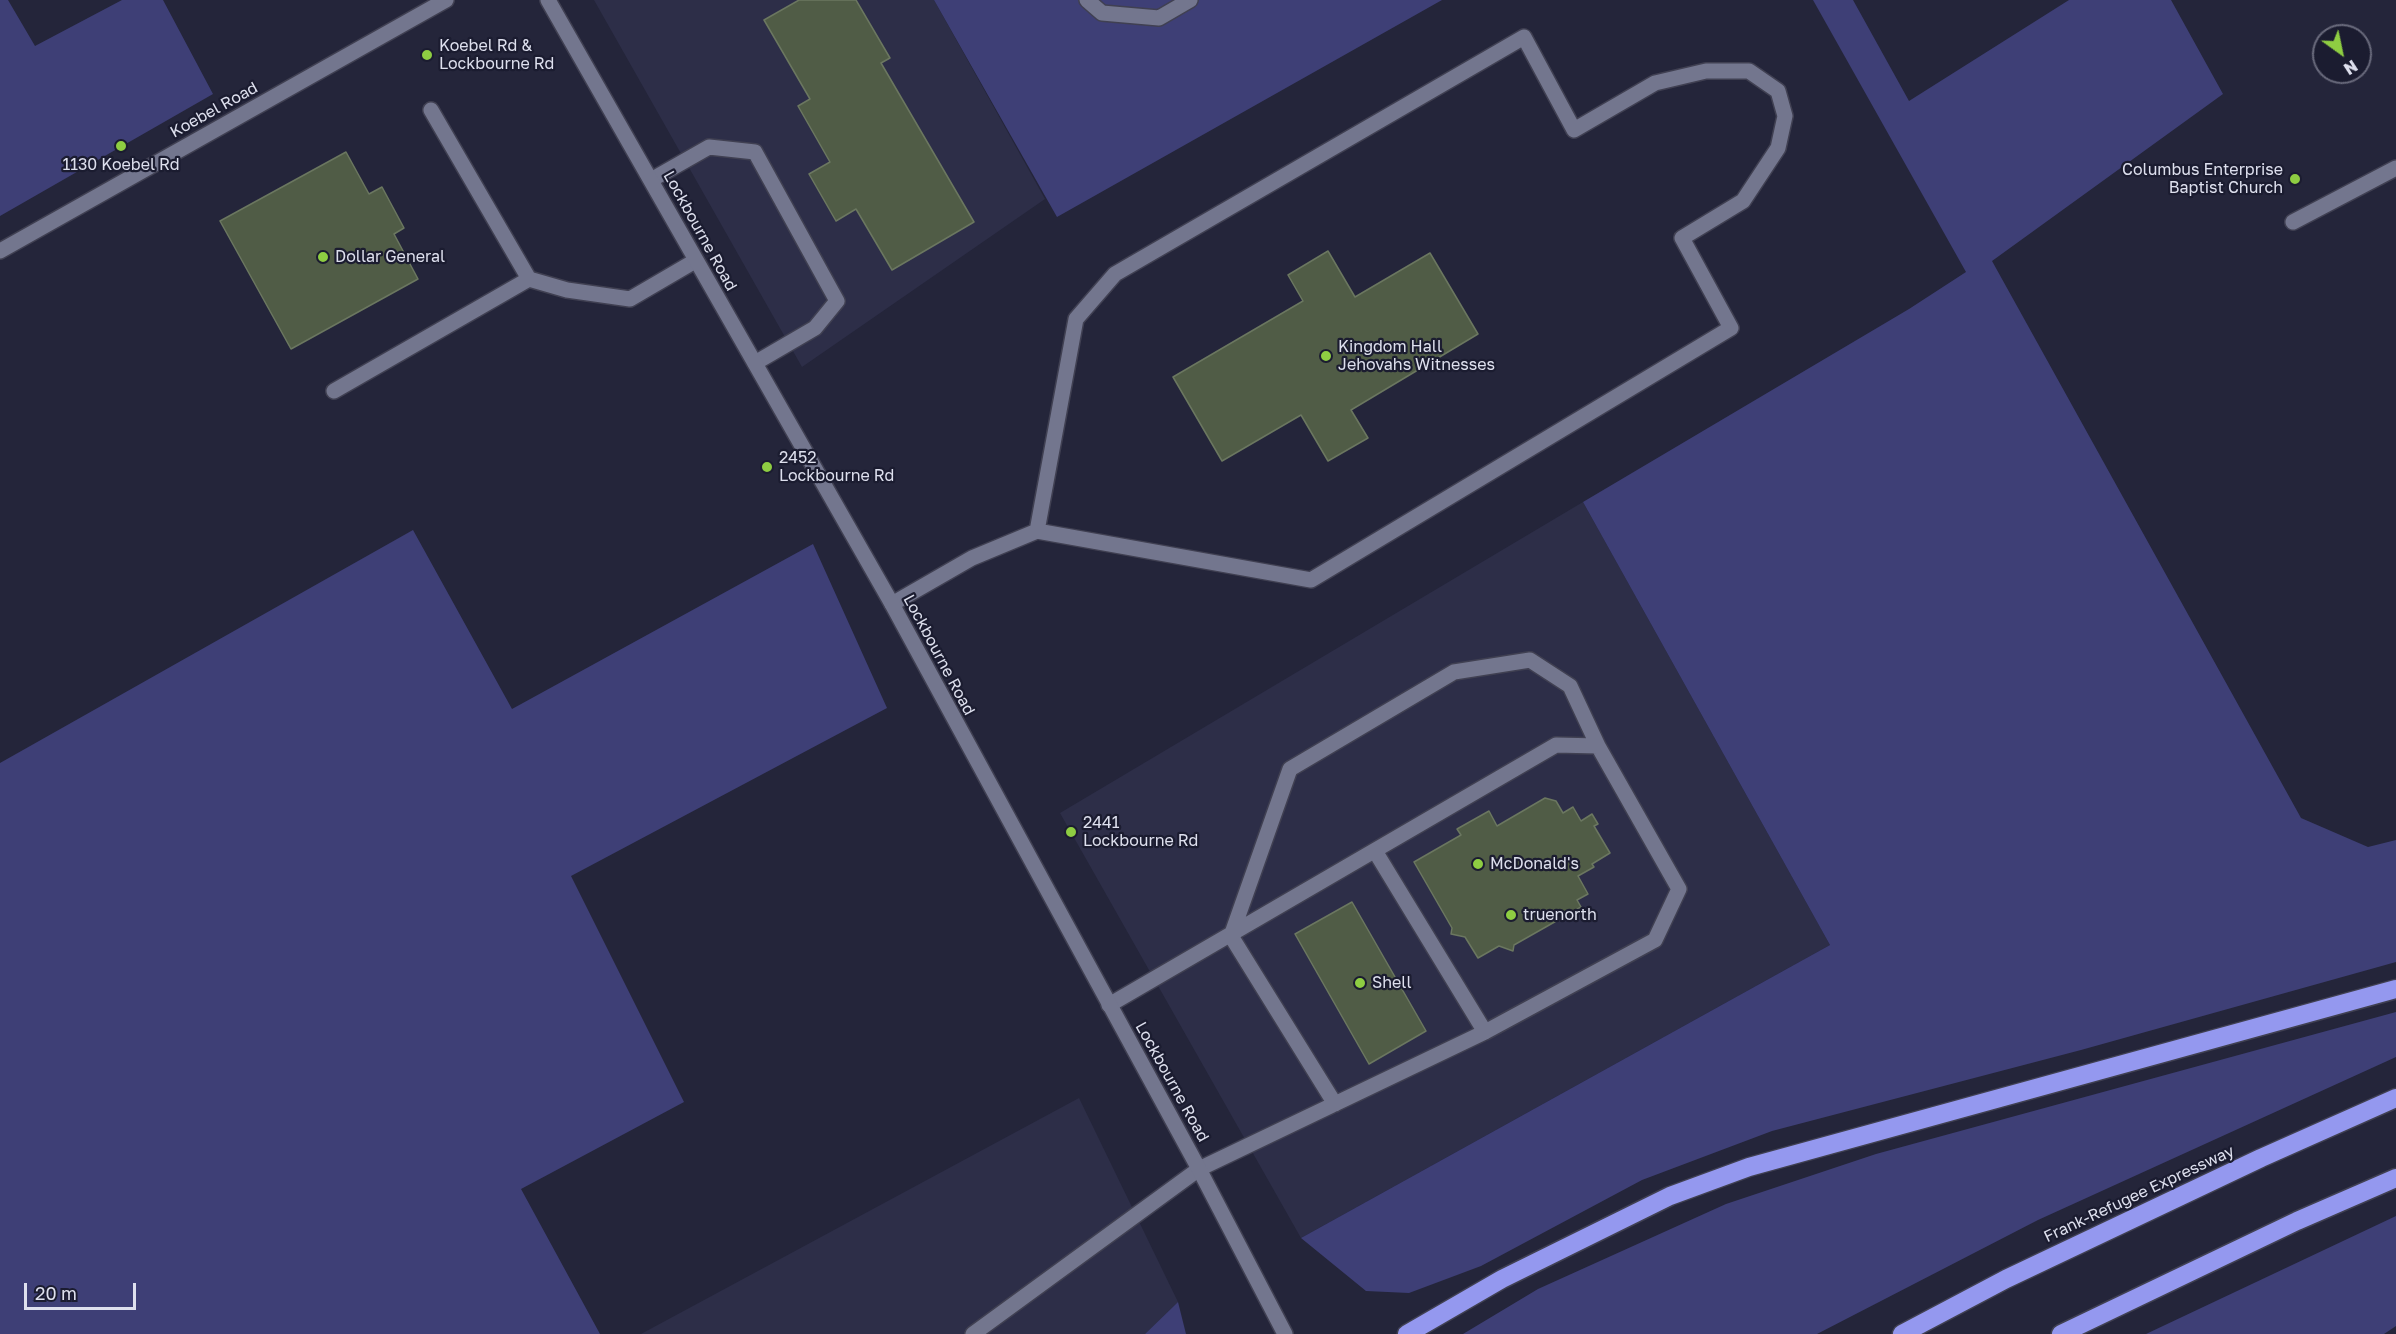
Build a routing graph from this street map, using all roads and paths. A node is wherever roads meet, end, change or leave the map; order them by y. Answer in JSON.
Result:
{"nodes":[{"id":1,"x":446,"y":0,"type":"edge"},
{"id":2,"x":548,"y":0,"type":"edge"},
{"id":3,"x":1087,"y":0,"type":"edge"},
{"id":4,"x":1190,"y":0,"type":"edge"},
{"id":5,"x":431,"y":110,"type":"dead end"},
{"id":6,"x":2396,"y":168,"type":"edge"},
{"id":7,"x":651,"y":180,"type":"junction"},
{"id":8,"x":2293,"y":222,"type":"dead end"},
{"id":9,"x":0,"y":251,"type":"edge"},
{"id":10,"x":695,"y":261,"type":"junction"},
{"id":11,"x":529,"y":279,"type":"junction"},
{"id":12,"x":755,"y":363,"type":"junction"},
{"id":13,"x":334,"y":391,"type":"dead end"},
{"id":14,"x":1037,"y":531,"type":"junction"},
{"id":15,"x":892,"y":604,"type":"junction"},
{"id":16,"x":1598,"y":746,"type":"junction"},
{"id":17,"x":1375,"y":851,"type":"junction"},
{"id":18,"x":1231,"y":936,"type":"junction"},
{"id":19,"x":2396,"y":989,"type":"edge"},
{"id":20,"x":1110,"y":1005,"type":"junction"},
{"id":21,"x":1485,"y":1032,"type":"junction"},
{"id":22,"x":2396,"y":1098,"type":"edge"},
{"id":23,"x":1335,"y":1104,"type":"junction"},
{"id":24,"x":1199,"y":1169,"type":"junction"},
{"id":25,"x":2396,"y":1178,"type":"edge"},
{"id":26,"x":973,"y":1334,"type":"edge"},
{"id":27,"x":1286,"y":1334,"type":"edge"},
{"id":28,"x":1407,"y":1334,"type":"edge"},
{"id":29,"x":1902,"y":1334,"type":"edge"},
{"id":30,"x":2061,"y":1334,"type":"edge"}],
"edges":[{"from":1,"to":9,"type":"main road","name":"Koebel Road"},
{"from":2,"to":7,"type":"main road","name":"Lockbourne Road"},
{"from":3,"to":4,"type":"main road"},
{"from":5,"to":11,"type":"main road"},
{"from":6,"to":8,"type":"main road"},
{"from":7,"to":10,"type":"main road","name":"Lockbourne Road"},
{"from":7,"to":12,"type":"main road"},
{"from":10,"to":11,"type":"main road"},
{"from":10,"to":12,"type":"main road","name":"Lockbourne Road"},
{"from":11,"to":13,"type":"main road"},
{"from":12,"to":15,"type":"main road","name":"Lockbourne Road"},
{"from":14,"to":14,"type":"main road"},
{"from":14,"to":15,"type":"main road"},
{"from":15,"to":20,"type":"main road","name":"Lockbourne Road"},
{"from":16,"to":17,"type":"main road"},
{"from":16,"to":18,"type":"main road"},
{"from":16,"to":21,"type":"main road"},
{"from":17,"to":18,"type":"main road"},
{"from":17,"to":21,"type":"main road"},
{"from":18,"to":20,"type":"main road"},
{"from":18,"to":23,"type":"main road"},
{"from":19,"to":28,"type":"highway"},
{"from":20,"to":24,"type":"main road","name":"Lockbourne Road"},
{"from":21,"to":23,"type":"main road"},
{"from":22,"to":29,"type":"highway","name":"Frank-Refugee Expressway"},
{"from":23,"to":24,"type":"main road"},
{"from":24,"to":26,"type":"main road"},
{"from":24,"to":27,"type":"main road","name":"Lockbourne Road"},
{"from":25,"to":30,"type":"highway"}]}
